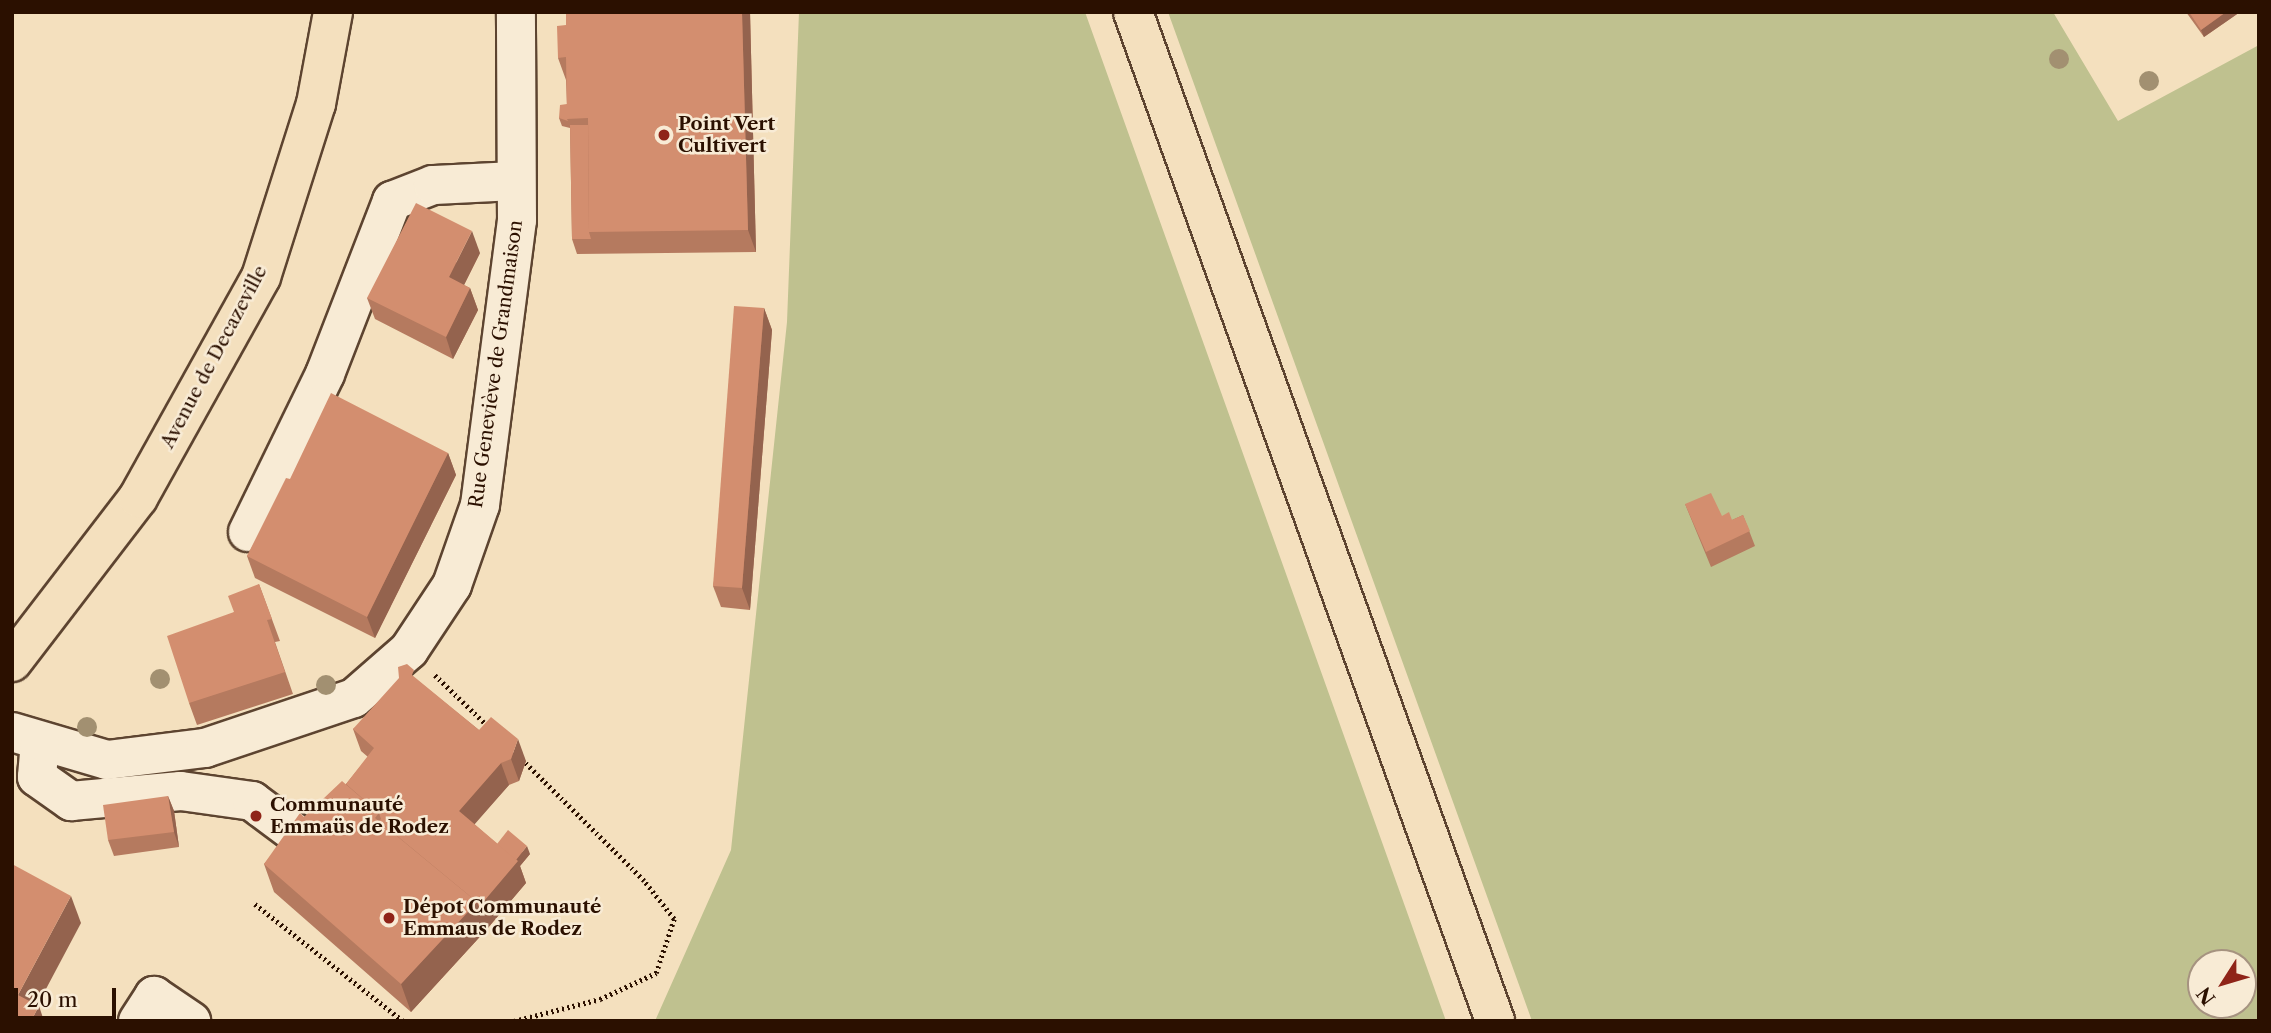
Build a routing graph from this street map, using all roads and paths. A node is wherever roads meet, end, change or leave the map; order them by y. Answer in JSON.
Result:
{"nodes":[{"id":1,"x":333,"y":12,"type":"edge"},
{"id":2,"x":516,"y":12,"type":"edge"},
{"id":3,"x":1133,"y":12,"type":"edge"},
{"id":4,"x":516,"y":181,"type":"junction"},
{"id":5,"x":248,"y":532,"type":"dead end"},
{"id":6,"x":409,"y":650,"type":"junction"},
{"id":7,"x":12,"y":662,"type":"edge"},
{"id":8,"x":496,"y":734,"type":"edge"},
{"id":9,"x":26,"y":737,"type":"edge"},
{"id":10,"x":516,"y":753,"type":"edge"},
{"id":11,"x":299,"y":836,"type":"edge"},
{"id":12,"x":254,"y":904,"type":"dead end"},
{"id":13,"x":138,"y":1021,"type":"edge"},
{"id":14,"x":191,"y":1021,"type":"edge"},
{"id":15,"x":403,"y":1021,"type":"edge"},
{"id":16,"x":514,"y":1021,"type":"edge"},
{"id":17,"x":1495,"y":1021,"type":"edge"}],
"edges":[{"from":1,"to":7,"type":"main road","name":"Avenue de Decazeville"},
{"from":2,"to":4,"type":"street","name":"Rue Geneviève de Grandmaison"},
{"from":3,"to":17,"type":"main road"},
{"from":4,"to":5,"type":"street"},
{"from":4,"to":6,"type":"street","name":"Rue Geneviève de Grandmaison"},
{"from":6,"to":8,"type":"path"},
{"from":6,"to":9,"type":"street","name":"Rue Geneviève de Grandmaison"},
{"from":9,"to":11,"type":"street"},
{"from":10,"to":16,"type":"path"},
{"from":12,"to":15,"type":"path"},
{"from":13,"to":14,"type":"street"}]}
